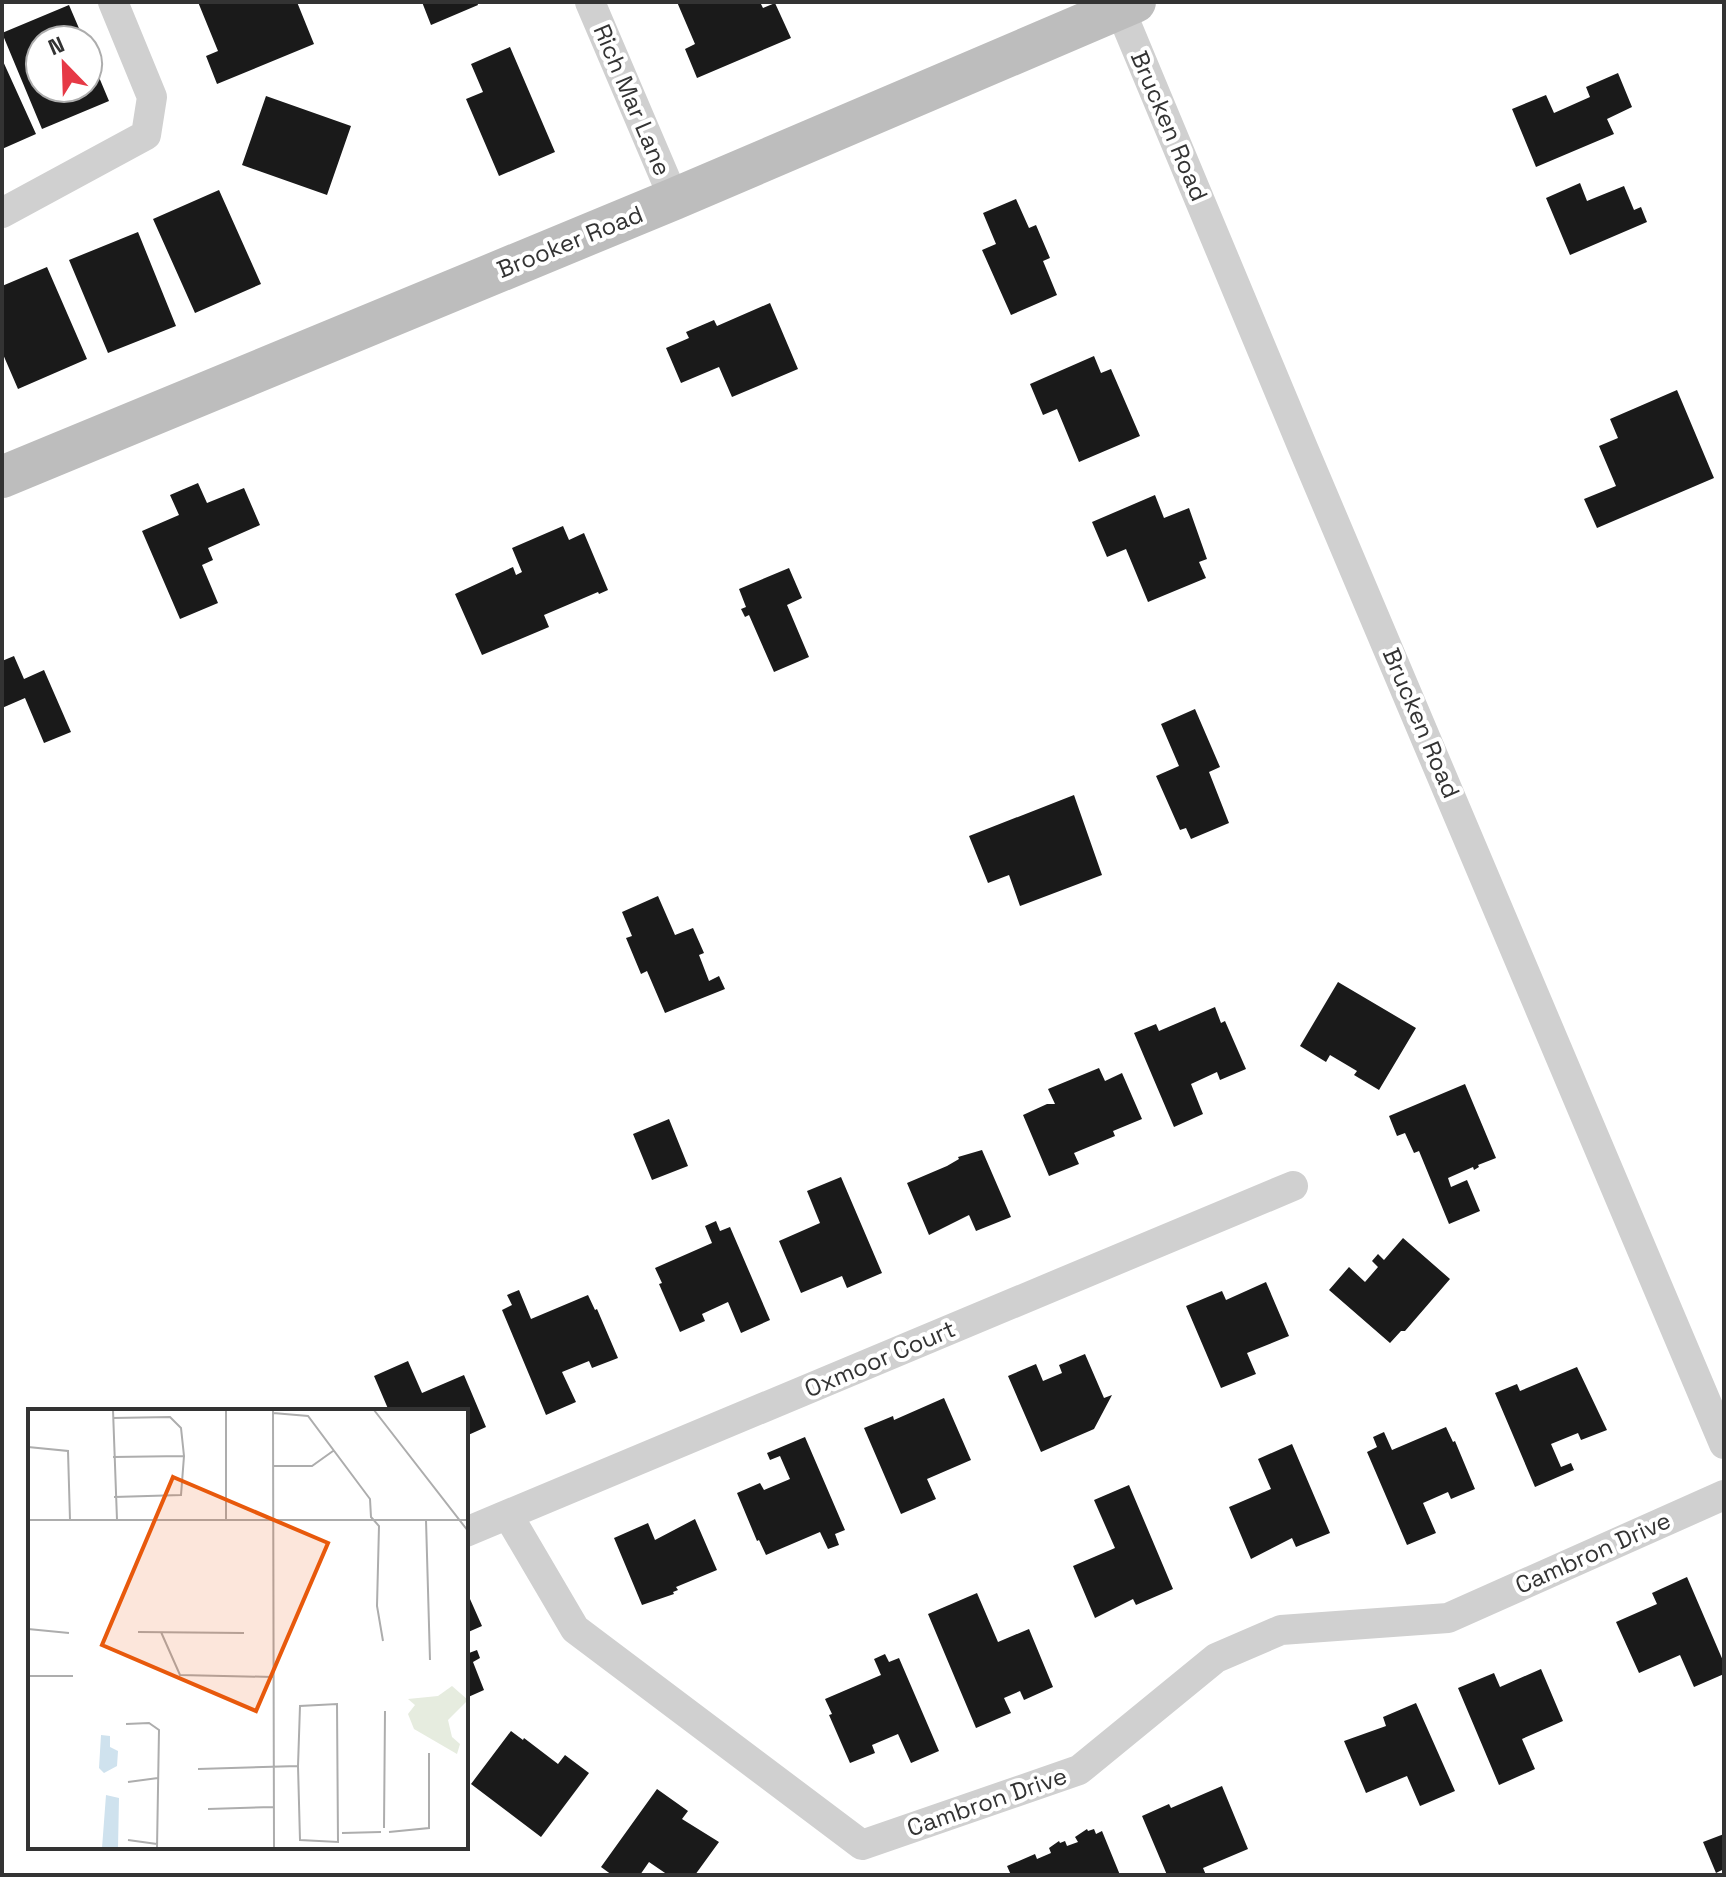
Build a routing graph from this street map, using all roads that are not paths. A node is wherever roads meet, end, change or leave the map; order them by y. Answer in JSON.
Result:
{"nodes":[{"id":1,"x":113,"y":2,"type":"edge"},
{"id":2,"x":590,"y":2,"type":"edge"},
{"id":3,"x":1124,"y":4,"type":"edge"},
{"id":4,"x":674,"y":199,"type":"junction"},
{"id":5,"x":2,"y":213,"type":"edge"},
{"id":6,"x":2,"y":477,"type":"edge"},
{"id":7,"x":1293,"y":1186,"type":"dead end"},
{"id":8,"x":1724,"y":1444,"type":"edge"},
{"id":9,"x":1724,"y":1495,"type":"edge"},
{"id":10,"x":508,"y":1515,"type":"junction"},
{"id":11,"x":468,"y":1531,"type":"edge"}],
"edges":[{"from":1,"to":5,"type":"street"},
{"from":2,"to":4,"type":"street","name":"Rich Mar Lane"},
{"from":3,"to":4,"type":"street","name":"Brooker Road"},
{"from":3,"to":8,"type":"street","name":"Brucken Road"},
{"from":4,"to":6,"type":"street","name":"Brooker Road"},
{"from":7,"to":10,"type":"street","name":"Oxmoor Court"},
{"from":9,"to":10,"type":"street","name":"Cambron Drive"},
{"from":10,"to":11,"type":"street","name":"Oxmoor Court"}]}
